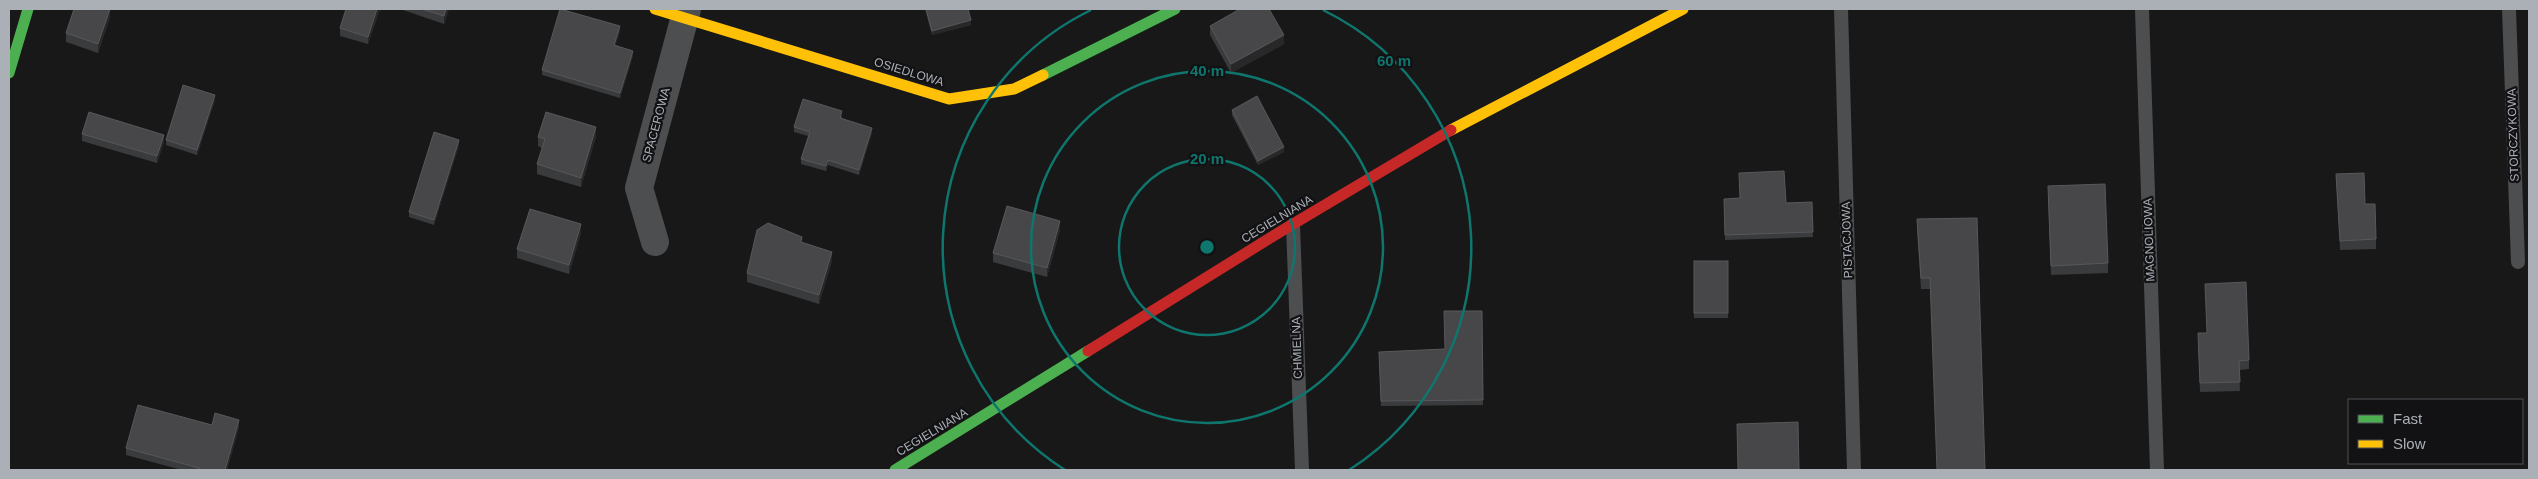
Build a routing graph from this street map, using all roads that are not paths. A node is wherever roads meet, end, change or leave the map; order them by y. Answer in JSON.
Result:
{"nodes":[{"id":1,"x":28,"y":9,"type":"edge"},
{"id":2,"x":655,"y":9,"type":"edge"},
{"id":3,"x":1176,"y":9,"type":"edge"},
{"id":4,"x":1682,"y":9,"type":"edge"},
{"id":5,"x":1841,"y":9,"type":"edge"},
{"id":6,"x":2142,"y":9,"type":"edge"},
{"id":7,"x":2509,"y":9,"type":"edge"},
{"id":8,"x":686,"y":13,"type":"edge"},
{"id":9,"x":9,"y":73,"type":"edge"},
{"id":10,"x":1293,"y":225,"type":"junction"},
{"id":11,"x":655,"y":242,"type":"dead end"},
{"id":12,"x":2518,"y":262,"type":"dead end"},
{"id":13,"x":895,"y":470,"type":"edge"},
{"id":14,"x":1302,"y":470,"type":"edge"},
{"id":15,"x":1854,"y":470,"type":"edge"},
{"id":16,"x":2157,"y":470,"type":"edge"}],
"edges":[{"from":1,"to":9,"type":"street"},
{"from":2,"to":8,"type":"street","name":"OSIEDLOWA"},
{"from":3,"to":8,"type":"street","name":"OSIEDLOWA"},
{"from":4,"to":10,"type":"street","name":"CEGIELNIANA"},
{"from":5,"to":15,"type":"lane","name":"PISTACJOWA"},
{"from":6,"to":16,"type":"lane","name":"MAGNOLIOWA"},
{"from":7,"to":12,"type":"lane","name":"STORCZYKOWA"},
{"from":8,"to":11,"type":"street","name":"SPACEROWA"},
{"from":10,"to":13,"type":"street","name":"CEGIELNIANA"},
{"from":10,"to":14,"type":"lane","name":"CHMIELNA"}]}
